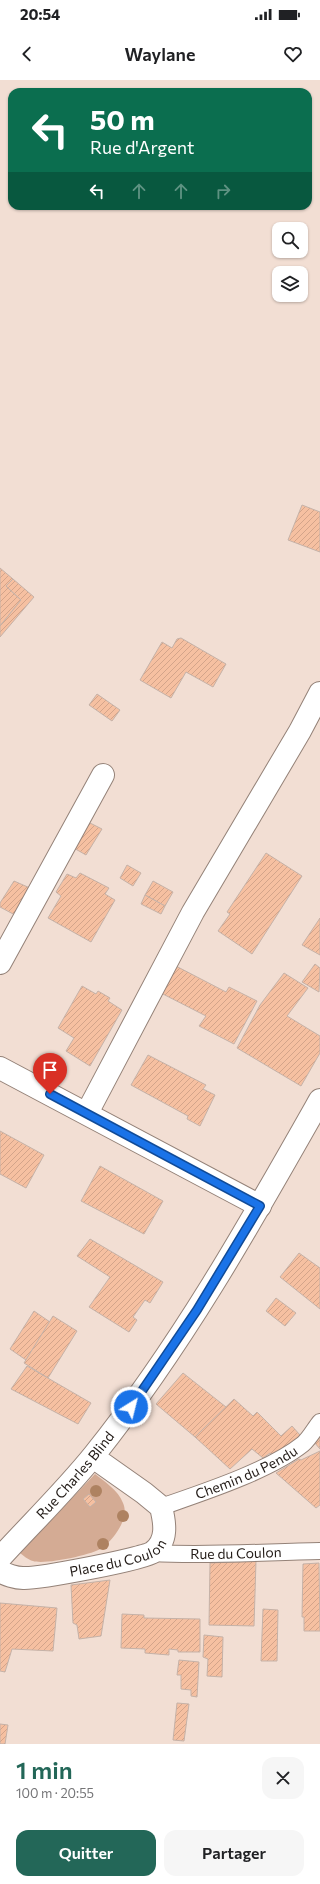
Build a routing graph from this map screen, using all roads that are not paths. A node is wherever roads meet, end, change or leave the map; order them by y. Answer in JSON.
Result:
{"nodes":[{"id":1,"x":320,"y":694,"type":"edge"},
{"id":2,"x":103,"y":774,"type":"dead end"},
{"id":3,"x":0,"y":963,"type":"edge"},
{"id":4,"x":0,"y":1068,"type":"edge"},
{"id":5,"x":320,"y":1100,"type":"edge"},
{"id":6,"x":87,"y":1113,"type":"junction"},
{"id":7,"x":260,"y":1206,"type":"junction"},
{"id":8,"x":320,"y":1422,"type":"edge"},
{"id":9,"x":93,"y":1457,"type":"junction"},
{"id":10,"x":161,"y":1507,"type":"junction"},
{"id":11,"x":320,"y":1552,"type":"edge"},
{"id":12,"x":152,"y":1553,"type":"junction"},
{"id":13,"x":0,"y":1558,"type":"edge"},
{"id":14,"x":0,"y":1571,"type":"edge"}],
"edges":[{"from":1,"to":6,"type":"street"},
{"from":2,"to":3,"type":"street"},
{"from":4,"to":6,"type":"street"},
{"from":5,"to":7,"type":"street","name":"Rue Charles Blind"},
{"from":6,"to":7,"type":"street"},
{"from":7,"to":9,"type":"street","name":"Rue Charles Blind"},
{"from":8,"to":10,"type":"lane","name":"Chemin du Pendu"},
{"from":9,"to":10,"type":"street","name":"Place du Coulon"},
{"from":9,"to":13,"type":"street","name":"Rue Charles Blind"},
{"from":10,"to":12,"type":"street","name":"Place du Coulon"},
{"from":11,"to":12,"type":"lane","name":"Rue du Coulon"},
{"from":12,"to":14,"type":"street","name":"Place du Coulon"}]}
